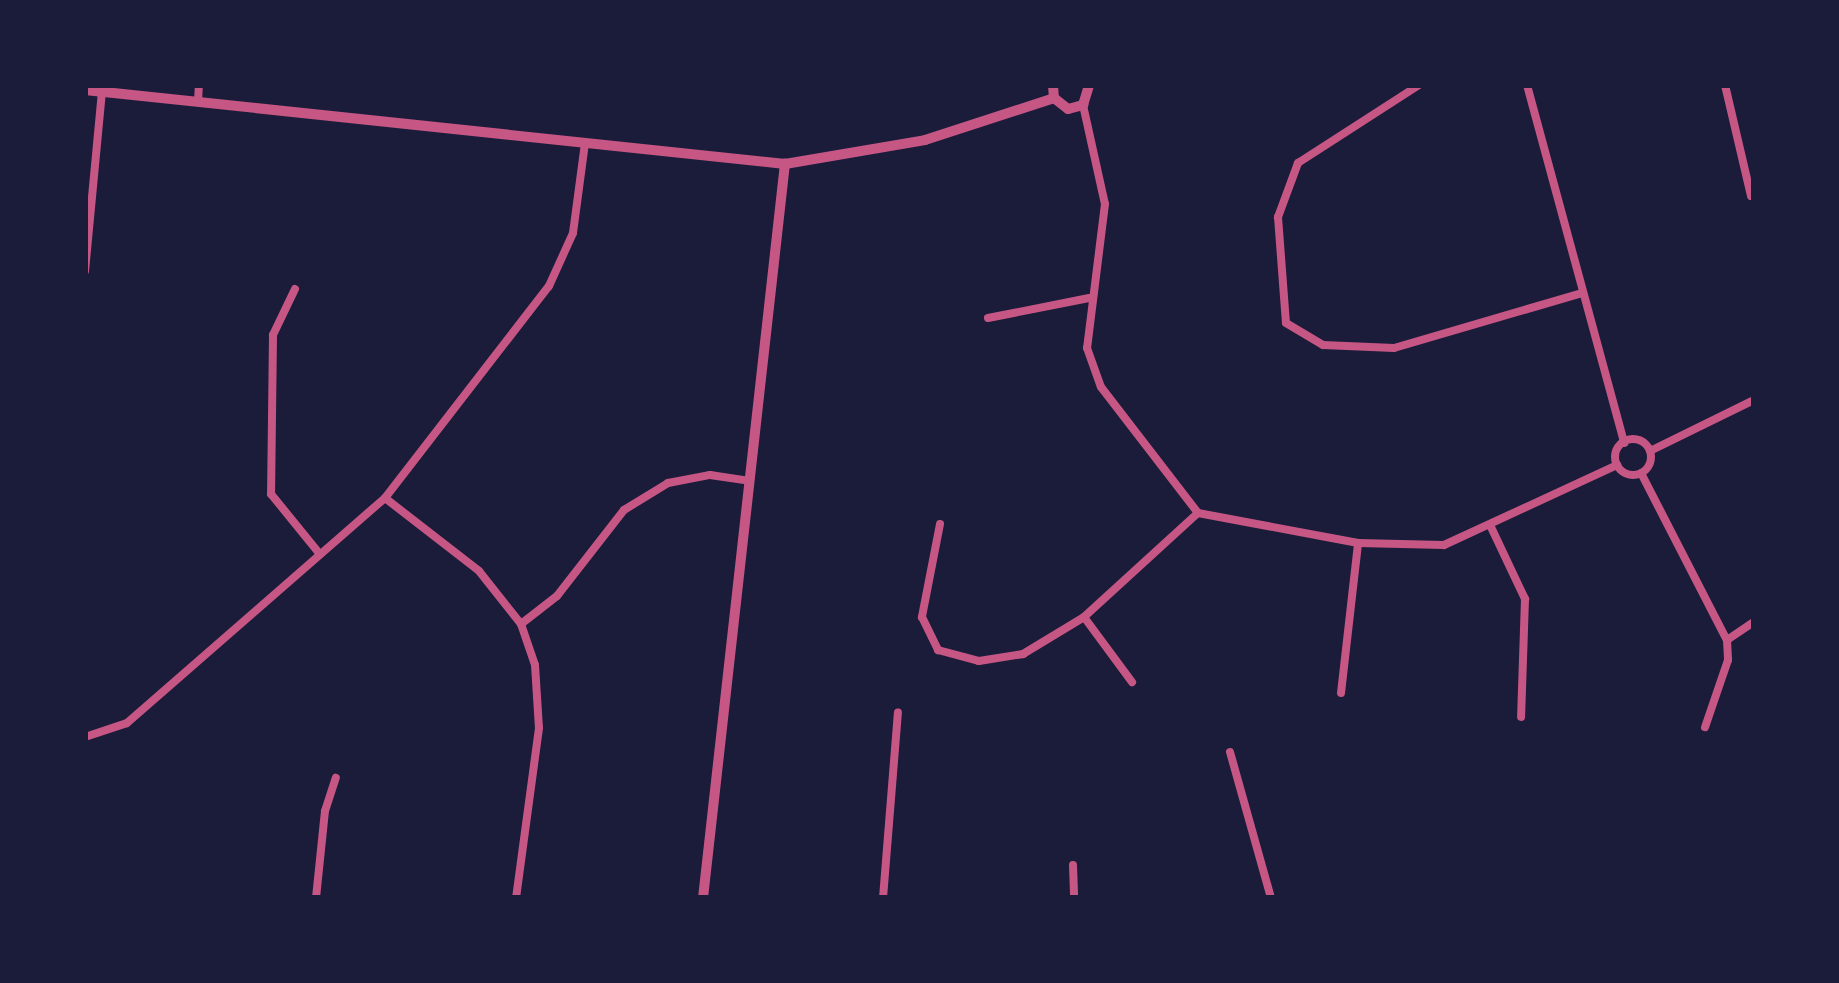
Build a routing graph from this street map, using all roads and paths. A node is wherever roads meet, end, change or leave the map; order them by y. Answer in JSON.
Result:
{"nodes":[{"id":1,"x":199,"y":85,"type":"edge"},
{"id":2,"x":1053,"y":85,"type":"edge"},
{"id":3,"x":1090,"y":85,"type":"edge"},
{"id":4,"x":1419,"y":85,"type":"edge"},
{"id":5,"x":1527,"y":85,"type":"edge"},
{"id":6,"x":1725,"y":85,"type":"edge"},
{"id":7,"x":85,"y":90,"type":"edge"},
{"id":8,"x":102,"y":92,"type":"junction"},
{"id":9,"x":1054,"y":98,"type":"junction"},
{"id":10,"x":198,"y":102,"type":"junction"},
{"id":11,"x":1084,"y":105,"type":"junction"},
{"id":12,"x":584,"y":143,"type":"junction"},
{"id":13,"x":785,"y":164,"type":"junction"},
{"id":14,"x":1751,"y":196,"type":"dead end"},
{"id":15,"x":85,"y":270,"type":"edge"},
{"id":16,"x":295,"y":289,"type":"dead end"},
{"id":17,"x":1579,"y":294,"type":"junction"},
{"id":18,"x":1089,"y":298,"type":"junction"},
{"id":19,"x":988,"y":318,"type":"dead end"},
{"id":20,"x":1754,"y":400,"type":"edge"},
{"id":21,"x":1624,"y":442,"type":"junction"},
{"id":22,"x":1650,"y":451,"type":"junction"},
{"id":23,"x":1617,"y":465,"type":"junction"},
{"id":24,"x":1641,"y":473,"type":"junction"},
{"id":25,"x":750,"y":480,"type":"junction"},
{"id":26,"x":386,"y":498,"type":"junction"},
{"id":27,"x":1198,"y":514,"type":"junction"},
{"id":28,"x":940,"y":524,"type":"dead end"},
{"id":29,"x":1491,"y":527,"type":"junction"},
{"id":30,"x":1358,"y":543,"type":"junction"},
{"id":31,"x":319,"y":553,"type":"junction"},
{"id":32,"x":1084,"y":617,"type":"junction"},
{"id":33,"x":1754,"y":622,"type":"edge"},
{"id":34,"x":521,"y":624,"type":"junction"},
{"id":35,"x":1727,"y":640,"type":"junction"},
{"id":36,"x":1132,"y":682,"type":"dead end"},
{"id":37,"x":1340,"y":694,"type":"dead end"},
{"id":38,"x":898,"y":714,"type":"dead end"},
{"id":39,"x":1521,"y":717,"type":"dead end"},
{"id":40,"x":1705,"y":726,"type":"dead end"},
{"id":41,"x":85,"y":737,"type":"edge"},
{"id":42,"x":1230,"y":752,"type":"dead end"},
{"id":43,"x":336,"y":778,"type":"dead end"},
{"id":44,"x":1073,"y":865,"type":"dead end"},
{"id":45,"x":316,"y":898,"type":"edge"},
{"id":46,"x":516,"y":898,"type":"edge"},
{"id":47,"x":703,"y":898,"type":"edge"},
{"id":48,"x":883,"y":898,"type":"edge"},
{"id":49,"x":1074,"y":898,"type":"edge"},
{"id":50,"x":1272,"y":898,"type":"edge"}],
"edges":[{"from":1,"to":10,"type":"street"},
{"from":2,"to":9,"type":"street"},
{"from":3,"to":11,"type":"street"},
{"from":4,"to":17,"type":"street"},
{"from":5,"to":17,"type":"street"},
{"from":6,"to":14,"type":"street"},
{"from":7,"to":8,"type":"street"},
{"from":8,"to":10,"type":"street"},
{"from":8,"to":15,"type":"street"},
{"from":9,"to":11,"type":"street"},
{"from":9,"to":13,"type":"street"},
{"from":10,"to":12,"type":"street"},
{"from":11,"to":18,"type":"street"},
{"from":12,"to":13,"type":"street"},
{"from":12,"to":26,"type":"street"},
{"from":13,"to":25,"type":"street"},
{"from":16,"to":31,"type":"street"},
{"from":17,"to":21,"type":"street"},
{"from":18,"to":19,"type":"street"},
{"from":18,"to":27,"type":"street"},
{"from":20,"to":22,"type":"street"},
{"from":21,"to":22,"type":"street"},
{"from":21,"to":23,"type":"street"},
{"from":22,"to":24,"type":"street"},
{"from":23,"to":24,"type":"street"},
{"from":23,"to":29,"type":"street"},
{"from":24,"to":35,"type":"street"},
{"from":25,"to":34,"type":"street"},
{"from":25,"to":47,"type":"street"},
{"from":26,"to":31,"type":"street"},
{"from":26,"to":34,"type":"street"},
{"from":27,"to":30,"type":"street"},
{"from":27,"to":32,"type":"street"},
{"from":28,"to":32,"type":"street"},
{"from":29,"to":30,"type":"street"},
{"from":29,"to":39,"type":"street"},
{"from":30,"to":37,"type":"street"},
{"from":31,"to":41,"type":"street"},
{"from":32,"to":36,"type":"street"},
{"from":33,"to":35,"type":"street"},
{"from":34,"to":46,"type":"street"},
{"from":35,"to":40,"type":"street"},
{"from":38,"to":48,"type":"street"},
{"from":42,"to":50,"type":"street"},
{"from":43,"to":45,"type":"street"},
{"from":44,"to":49,"type":"street"}]}
